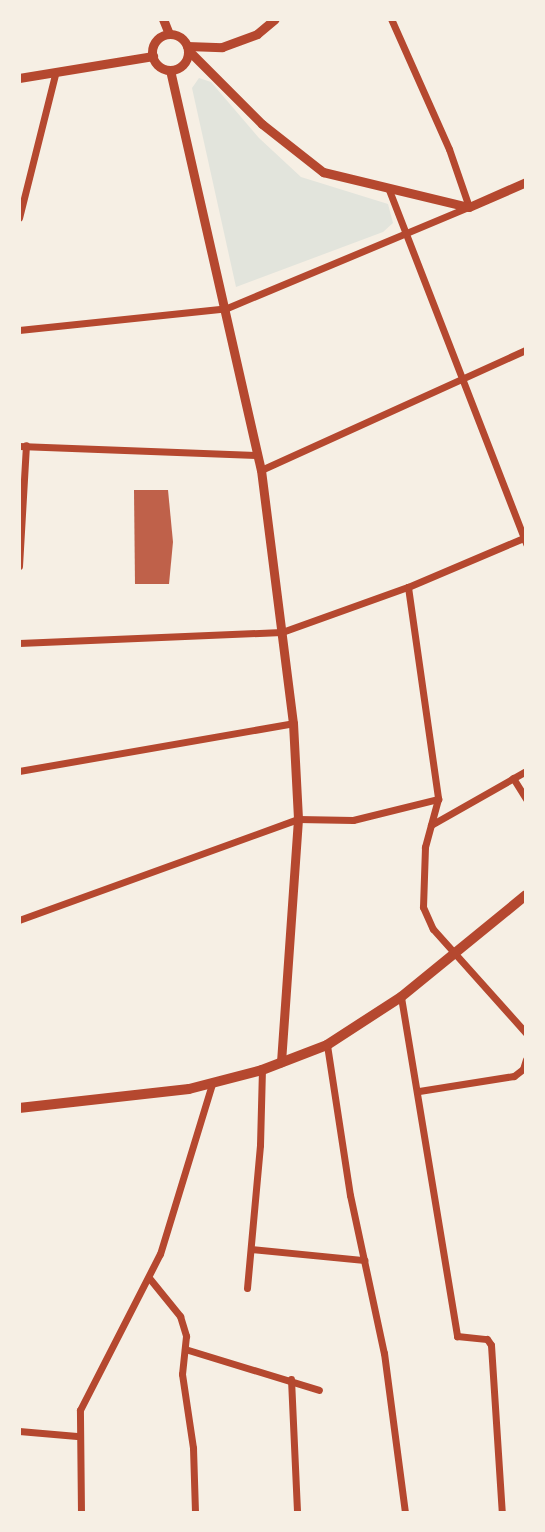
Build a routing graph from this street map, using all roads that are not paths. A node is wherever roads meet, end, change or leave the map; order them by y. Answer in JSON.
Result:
{"nodes":[{"id":1,"x":163,"y":19,"type":"edge"},
{"id":2,"x":275,"y":19,"type":"edge"},
{"id":3,"x":391,"y":19,"type":"edge"},
{"id":4,"x":169,"y":34,"type":"junction"},
{"id":5,"x":188,"y":48,"type":"junction"},
{"id":6,"x":153,"y":56,"type":"junction"},
{"id":7,"x":170,"y":70,"type":"junction"},
{"id":8,"x":55,"y":75,"type":"junction"},
{"id":9,"x":19,"y":78,"type":"edge"},
{"id":10,"x":526,"y":182,"type":"edge"},
{"id":11,"x":389,"y":190,"type":"junction"},
{"id":12,"x":469,"y":207,"type":"junction"},
{"id":13,"x":19,"y":218,"type":"edge"},
{"id":14,"x":408,"y":236,"type":"junction"},
{"id":15,"x":226,"y":308,"type":"junction"},
{"id":16,"x":19,"y":330,"type":"edge"},
{"id":17,"x":526,"y":350,"type":"edge"},
{"id":18,"x":464,"y":380,"type":"junction"},
{"id":19,"x":23,"y":446,"type":"edge"},
{"id":20,"x":258,"y":455,"type":"junction"},
{"id":21,"x":261,"y":470,"type":"junction"},
{"id":22,"x":525,"y":539,"type":"edge"},
{"id":23,"x":19,"y":566,"type":"edge"},
{"id":24,"x":408,"y":587,"type":"junction"},
{"id":25,"x":282,"y":632,"type":"junction"},
{"id":26,"x":19,"y":643,"type":"edge"},
{"id":27,"x":293,"y":723,"type":"junction"},
{"id":28,"x":19,"y":771,"type":"edge"},
{"id":29,"x":526,"y":771,"type":"edge"},
{"id":30,"x":513,"y":778,"type":"junction"},
{"id":31,"x":438,"y":799,"type":"junction"},
{"id":32,"x":526,"y":799,"type":"edge"},
{"id":33,"x":298,"y":819,"type":"junction"},
{"id":34,"x":430,"y":825,"type":"junction"},
{"id":35,"x":526,"y":895,"type":"edge"},
{"id":36,"x":19,"y":920,"type":"edge"},
{"id":37,"x":455,"y":953,"type":"junction"},
{"id":38,"x":401,"y":997,"type":"junction"},
{"id":39,"x":526,"y":1033,"type":"edge"},
{"id":40,"x":327,"y":1045,"type":"junction"},
{"id":41,"x":526,"y":1059,"type":"edge"},
{"id":42,"x":281,"y":1062,"type":"junction"},
{"id":43,"x":262,"y":1070,"type":"junction"},
{"id":44,"x":212,"y":1084,"type":"junction"},
{"id":45,"x":419,"y":1091,"type":"junction"},
{"id":46,"x":19,"y":1108,"type":"edge"},
{"id":47,"x":251,"y":1249,"type":"junction"},
{"id":48,"x":364,"y":1260,"type":"junction"},
{"id":49,"x":150,"y":1279,"type":"junction"},
{"id":50,"x":247,"y":1289,"type":"dead end"},
{"id":51,"x":185,"y":1349,"type":"junction"},
{"id":52,"x":291,"y":1380,"type":"junction"},
{"id":53,"x":319,"y":1390,"type":"dead end"},
{"id":54,"x":19,"y":1431,"type":"edge"},
{"id":55,"x":77,"y":1436,"type":"junction"},
{"id":56,"x":500,"y":1512,"type":"edge"},
{"id":57,"x":81,"y":1513,"type":"edge"},
{"id":58,"x":195,"y":1513,"type":"edge"},
{"id":59,"x":297,"y":1513,"type":"edge"},
{"id":60,"x":405,"y":1513,"type":"edge"}],
"edges":[{"from":1,"to":4,"type":"street"},
{"from":2,"to":5,"type":"street"},
{"from":3,"to":12,"type":"street"},
{"from":4,"to":5,"type":"street"},
{"from":4,"to":6,"type":"street"},
{"from":5,"to":7,"type":"street"},
{"from":5,"to":11,"type":"street"},
{"from":6,"to":7,"type":"street"},
{"from":6,"to":8,"type":"street"},
{"from":7,"to":15,"type":"street"},
{"from":8,"to":9,"type":"street"},
{"from":8,"to":13,"type":"street"},
{"from":10,"to":12,"type":"street"},
{"from":11,"to":12,"type":"street"},
{"from":11,"to":14,"type":"street"},
{"from":12,"to":14,"type":"street"},
{"from":14,"to":15,"type":"street"},
{"from":14,"to":18,"type":"street"},
{"from":15,"to":16,"type":"street"},
{"from":15,"to":20,"type":"street"},
{"from":17,"to":18,"type":"street"},
{"from":18,"to":21,"type":"street"},
{"from":18,"to":22,"type":"street"},
{"from":19,"to":20,"type":"street"},
{"from":19,"to":23,"type":"street"},
{"from":20,"to":21,"type":"street"},
{"from":21,"to":25,"type":"street"},
{"from":22,"to":24,"type":"street"},
{"from":24,"to":25,"type":"street"},
{"from":24,"to":31,"type":"street"},
{"from":25,"to":26,"type":"street"},
{"from":25,"to":27,"type":"street"},
{"from":27,"to":28,"type":"street"},
{"from":27,"to":33,"type":"street"},
{"from":29,"to":30,"type":"street"},
{"from":30,"to":32,"type":"street"},
{"from":30,"to":34,"type":"street"},
{"from":31,"to":33,"type":"street"},
{"from":31,"to":34,"type":"street"},
{"from":33,"to":36,"type":"street"},
{"from":33,"to":42,"type":"street"},
{"from":34,"to":37,"type":"street"},
{"from":35,"to":37,"type":"main road"},
{"from":37,"to":38,"type":"main road"},
{"from":37,"to":39,"type":"street"},
{"from":38,"to":40,"type":"main road"},
{"from":38,"to":45,"type":"street"},
{"from":40,"to":42,"type":"main road"},
{"from":40,"to":48,"type":"street"},
{"from":41,"to":45,"type":"street"},
{"from":42,"to":43,"type":"main road"},
{"from":43,"to":44,"type":"main road"},
{"from":43,"to":47,"type":"street"},
{"from":44,"to":46,"type":"main road"},
{"from":44,"to":49,"type":"street"},
{"from":45,"to":56,"type":"street"},
{"from":47,"to":48,"type":"street"},
{"from":47,"to":50,"type":"street"},
{"from":48,"to":60,"type":"street"},
{"from":49,"to":51,"type":"street"},
{"from":49,"to":55,"type":"street"},
{"from":51,"to":52,"type":"street"},
{"from":51,"to":58,"type":"street"},
{"from":52,"to":53,"type":"street"},
{"from":52,"to":59,"type":"street"},
{"from":54,"to":55,"type":"street"},
{"from":55,"to":57,"type":"street"}]}
